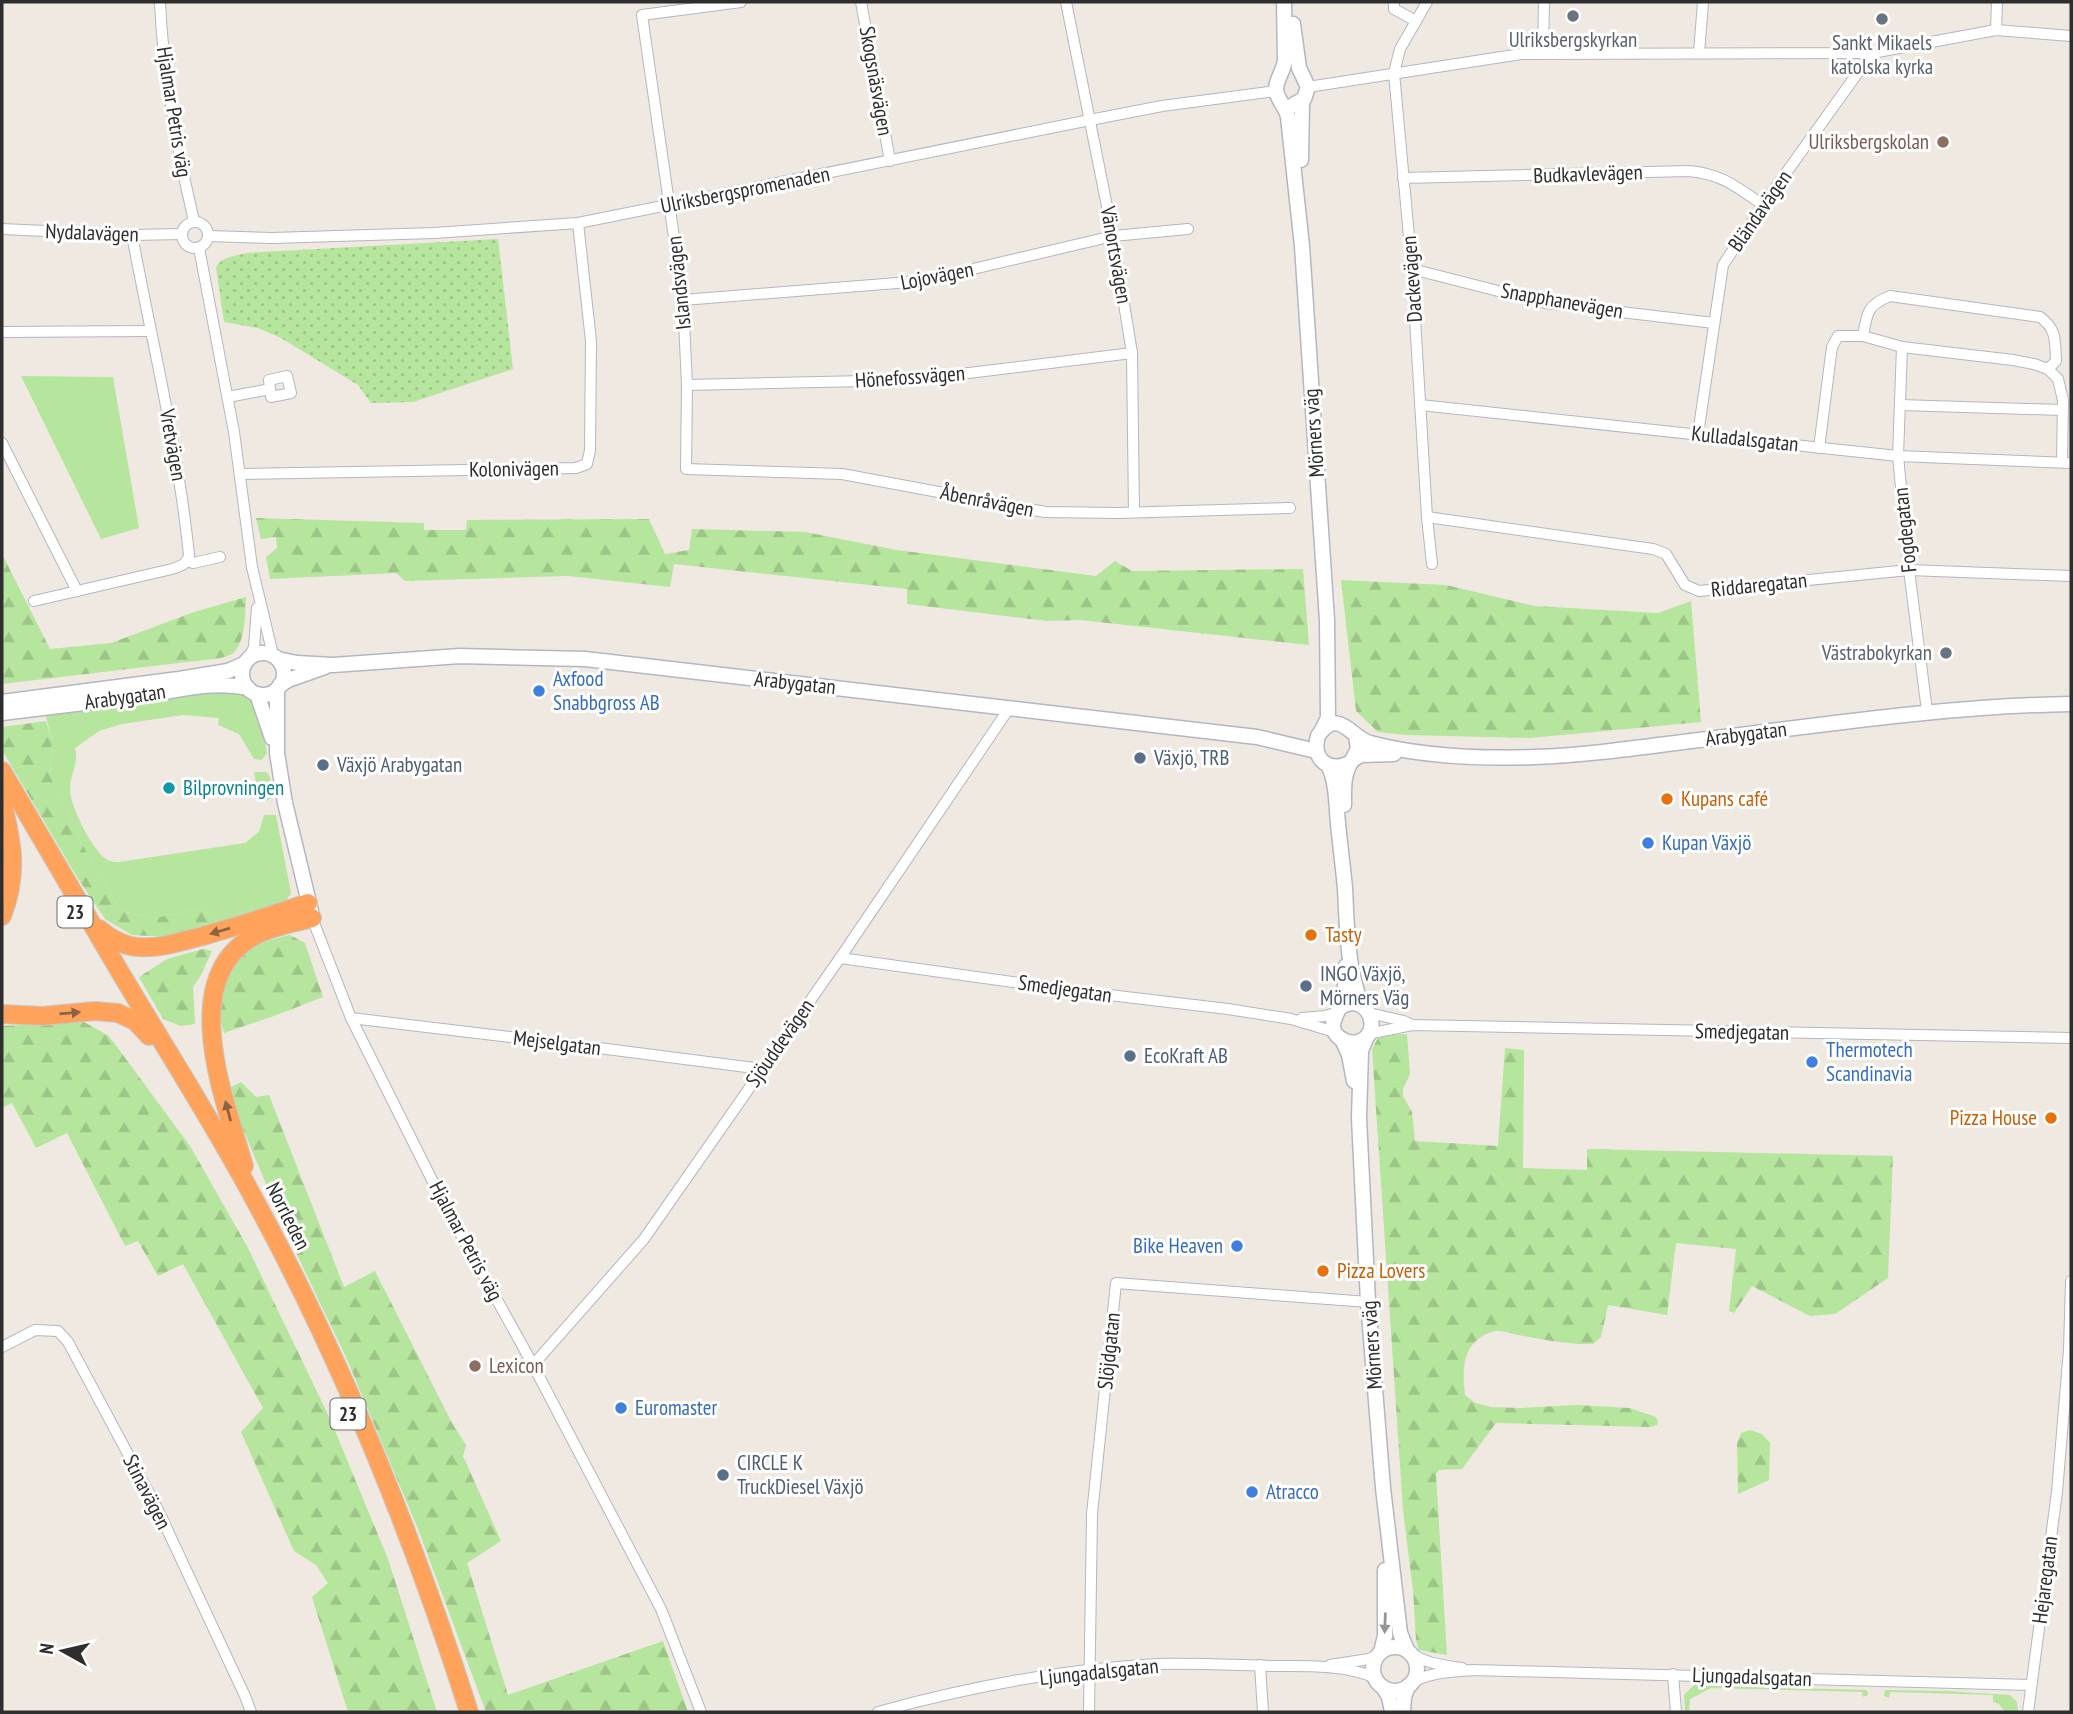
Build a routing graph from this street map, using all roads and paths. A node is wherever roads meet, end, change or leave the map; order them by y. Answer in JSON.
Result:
{"nodes":[{"id":1,"x":160,"y":2,"type":"edge"},
{"id":2,"x":741,"y":2,"type":"edge"},
{"id":3,"x":861,"y":2,"type":"edge"},
{"id":4,"x":1066,"y":2,"type":"edge"},
{"id":5,"x":1284,"y":2,"type":"edge"},
{"id":6,"x":1291,"y":2,"type":"edge"},
{"id":7,"x":1394,"y":2,"type":"edge"},
{"id":8,"x":1427,"y":2,"type":"edge"},
{"id":9,"x":1544,"y":2,"type":"edge"},
{"id":10,"x":1703,"y":2,"type":"edge"},
{"id":11,"x":1997,"y":2,"type":"edge"},
{"id":12,"x":1416,"y":21,"type":"junction"},
{"id":13,"x":1996,"y":30,"type":"junction"},
{"id":14,"x":2071,"y":36,"type":"edge"},
{"id":15,"x":1543,"y":53,"type":"junction"},
{"id":16,"x":1699,"y":53,"type":"junction"},
{"id":17,"x":1872,"y":53,"type":"junction"},
{"id":18,"x":1394,"y":73,"type":"junction"},
{"id":19,"x":1282,"y":76,"type":"junction"},
{"id":20,"x":1305,"y":81,"type":"junction"},
{"id":21,"x":1280,"y":97,"type":"junction"},
{"id":22,"x":1302,"y":102,"type":"junction"},
{"id":23,"x":1090,"y":120,"type":"junction"},
{"id":24,"x":890,"y":161,"type":"junction"},
{"id":25,"x":1403,"y":178,"type":"junction"},
{"id":26,"x":1763,"y":205,"type":"junction"},
{"id":27,"x":670,"y":206,"type":"junction"},
{"id":28,"x":194,"y":222,"type":"junction"},
{"id":29,"x":578,"y":223,"type":"junction"},
{"id":30,"x":2,"y":229,"type":"edge"},
{"id":31,"x":1188,"y":229,"type":"dead end"},
{"id":32,"x":182,"y":234,"type":"junction"},
{"id":33,"x":132,"y":235,"type":"junction"},
{"id":34,"x":209,"y":236,"type":"junction"},
{"id":35,"x":1113,"y":236,"type":"junction"},
{"id":36,"x":1302,"y":246,"type":"junction"},
{"id":37,"x":199,"y":248,"type":"junction"},
{"id":38,"x":1412,"y":269,"type":"junction"},
{"id":39,"x":683,"y":300,"type":"junction"},
{"id":40,"x":1714,"y":323,"type":"junction"},
{"id":41,"x":150,"y":331,"type":"junction"},
{"id":42,"x":2,"y":332,"type":"edge"},
{"id":43,"x":1863,"y":336,"type":"junction"},
{"id":44,"x":1902,"y":347,"type":"junction"},
{"id":45,"x":1132,"y":353,"type":"junction"},
{"id":46,"x":2048,"y":369,"type":"junction"},
{"id":47,"x":687,"y":385,"type":"junction"},
{"id":48,"x":270,"y":389,"type":"dead end"},
{"id":49,"x":228,"y":397,"type":"junction"},
{"id":50,"x":1420,"y":405,"type":"junction"},
{"id":51,"x":1900,"y":405,"type":"junction"},
{"id":52,"x":2063,"y":410,"type":"junction"},
{"id":53,"x":1698,"y":434,"type":"junction"},
{"id":54,"x":2,"y":443,"type":"edge"},
{"id":55,"x":1819,"y":448,"type":"junction"},
{"id":56,"x":1898,"y":456,"type":"junction"},
{"id":57,"x":2066,"y":463,"type":"edge"},
{"id":58,"x":686,"y":469,"type":"joint"},
{"id":59,"x":240,"y":474,"type":"junction"},
{"id":60,"x":1290,"y":508,"type":"dead end"},
{"id":61,"x":1134,"y":512,"type":"junction"},
{"id":62,"x":1427,"y":517,"type":"junction"},
{"id":63,"x":220,"y":557,"type":"dead end"},
{"id":64,"x":187,"y":561,"type":"junction"},
{"id":65,"x":1432,"y":564,"type":"dead end"},
{"id":66,"x":1909,"y":570,"type":"junction"},
{"id":67,"x":2071,"y":576,"type":"edge"},
{"id":68,"x":77,"y":591,"type":"junction"},
{"id":69,"x":257,"y":593,"type":"junction"},
{"id":70,"x":34,"y":601,"type":"dead end"},
{"id":71,"x":1327,"y":620,"type":"junction"},
{"id":72,"x":276,"y":657,"type":"junction"},
{"id":73,"x":246,"y":661,"type":"junction"},
{"id":74,"x":332,"y":665,"type":"junction"},
{"id":75,"x":279,"y":687,"type":"junction"},
{"id":76,"x":252,"y":691,"type":"junction"},
{"id":77,"x":2,"y":702,"type":"edge"},
{"id":78,"x":2071,"y":704,"type":"edge"},
{"id":79,"x":1010,"y":707,"type":"junction"},
{"id":80,"x":1927,"y":711,"type":"junction"},
{"id":81,"x":2,"y":713,"type":"edge"},
{"id":82,"x":1350,"y":731,"type":"junction"},
{"id":83,"x":1320,"y":732,"type":"junction"},
{"id":84,"x":1257,"y":737,"type":"junction"},
{"id":85,"x":1316,"y":751,"type":"junction"},
{"id":86,"x":277,"y":753,"type":"junction"},
{"id":87,"x":1422,"y":753,"type":"junction"},
{"id":88,"x":1352,"y":761,"type":"junction"},
{"id":89,"x":1328,"y":765,"type":"junction"},
{"id":90,"x":2,"y":771,"type":"edge"},
{"id":91,"x":2,"y":789,"type":"edge"},
{"id":92,"x":2,"y":802,"type":"edge"},
{"id":93,"x":1343,"y":873,"type":"junction"},
{"id":94,"x":310,"y":910,"type":"junction"},
{"id":95,"x":2,"y":916,"type":"edge"},
{"id":96,"x":94,"y":925,"type":"junction"},
{"id":97,"x":1348,"y":937,"type":"junction"},
{"id":98,"x":840,"y":958,"type":"junction"},
{"id":99,"x":1365,"y":1009,"type":"junction"},
{"id":100,"x":1337,"y":1011,"type":"junction"},
{"id":101,"x":2,"y":1014,"type":"edge"},
{"id":102,"x":351,"y":1018,"type":"junction"},
{"id":103,"x":1291,"y":1018,"type":"junction"},
{"id":104,"x":1412,"y":1025,"type":"junction"},
{"id":105,"x":149,"y":1035,"type":"junction"},
{"id":106,"x":1338,"y":1035,"type":"junction"},
{"id":107,"x":1367,"y":1035,"type":"junction"},
{"id":108,"x":2071,"y":1038,"type":"edge"},
{"id":109,"x":762,"y":1069,"type":"junction"},
{"id":110,"x":1359,"y":1118,"type":"junction"},
{"id":111,"x":253,"y":1196,"type":"junction"},
{"id":112,"x":2071,"y":1281,"type":"edge"},
{"id":113,"x":1368,"y":1302,"type":"junction"},
{"id":114,"x":2,"y":1347,"type":"edge"},
{"id":115,"x":533,"y":1365,"type":"junction"},
{"id":116,"x":1383,"y":1488,"type":"junction"},
{"id":117,"x":1408,"y":1651,"type":"junction"},
{"id":118,"x":1380,"y":1653,"type":"junction"},
{"id":119,"x":1260,"y":1665,"type":"junction"},
{"id":120,"x":1323,"y":1667,"type":"junction"},
{"id":121,"x":1473,"y":1670,"type":"junction"},
{"id":122,"x":1088,"y":1671,"type":"junction"},
{"id":123,"x":1673,"y":1674,"type":"junction"},
{"id":124,"x":1379,"y":1682,"type":"junction"},
{"id":125,"x":1410,"y":1685,"type":"junction"},
{"id":126,"x":2031,"y":1685,"type":"junction"},
{"id":127,"x":251,"y":1712,"type":"edge"},
{"id":128,"x":460,"y":1712,"type":"edge"},
{"id":129,"x":469,"y":1712,"type":"edge"},
{"id":130,"x":701,"y":1712,"type":"edge"},
{"id":131,"x":878,"y":1712,"type":"edge"},
{"id":132,"x":1089,"y":1712,"type":"edge"},
{"id":133,"x":1263,"y":1712,"type":"edge"},
{"id":134,"x":1392,"y":1712,"type":"edge"},
{"id":135,"x":1403,"y":1712,"type":"edge"},
{"id":136,"x":1676,"y":1712,"type":"edge"},
{"id":137,"x":2028,"y":1712,"type":"edge"}],
"edges":[{"from":1,"to":28,"type":"street","name":"Hjalmar Petris väg"},
{"from":2,"to":27,"type":"street","name":"Islandsvägen"},
{"from":3,"to":24,"type":"street","name":"Skogsnäsvägen"},
{"from":4,"to":23,"type":"street","name":"Vänortsvägen"},
{"from":5,"to":19,"type":"street"},
{"from":6,"to":20,"type":"street"},
{"from":7,"to":12,"type":"street"},
{"from":8,"to":12,"type":"street","name":"Dackevägen"},
{"from":9,"to":15,"type":"street"},
{"from":10,"to":16,"type":"street"},
{"from":11,"to":13,"type":"street"},
{"from":12,"to":18,"type":"street","name":"Dackevägen"},
{"from":13,"to":14,"type":"street"},
{"from":13,"to":17,"type":"street"},
{"from":15,"to":16,"type":"street"},
{"from":15,"to":18,"type":"street"},
{"from":16,"to":17,"type":"street"},
{"from":17,"to":26,"type":"street","name":"Bländavägen"},
{"from":18,"to":20,"type":"street"},
{"from":18,"to":25,"type":"street","name":"Dackevägen"},
{"from":19,"to":20,"type":"street"},
{"from":19,"to":21,"type":"street"},
{"from":20,"to":22,"type":"street"},
{"from":21,"to":22,"type":"street"},
{"from":21,"to":23,"type":"street","name":"Ulriksbergspromenaden"},
{"from":21,"to":36,"type":"street","name":"Mörners väg"},
{"from":22,"to":36,"type":"street","name":"Mörners väg"},
{"from":23,"to":24,"type":"street","name":"Ulriksbergspromenaden"},
{"from":23,"to":35,"type":"street","name":"Vänortsvägen"},
{"from":24,"to":27,"type":"street","name":"Ulriksbergspromenaden"},
{"from":25,"to":26,"type":"street","name":"Budkavlevägen"},
{"from":25,"to":38,"type":"street","name":"Dackevägen"},
{"from":26,"to":40,"type":"street","name":"Bländavägen"},
{"from":27,"to":29,"type":"street","name":"Ulriksbergspromenaden"},
{"from":27,"to":39,"type":"street","name":"Islandsvägen"},
{"from":28,"to":32,"type":"street"},
{"from":28,"to":34,"type":"street"},
{"from":29,"to":34,"type":"street","name":"Ulriksbergspromenaden"},
{"from":29,"to":59,"type":"street","name":"Kolonivägen"},
{"from":30,"to":33,"type":"street","name":"Nydalavägen"},
{"from":31,"to":35,"type":"street","name":"Lojovägen"},
{"from":32,"to":33,"type":"street","name":"Nydalavägen"},
{"from":32,"to":37,"type":"street"},
{"from":33,"to":41,"type":"street","name":"Vretvägen"},
{"from":34,"to":37,"type":"street"},
{"from":35,"to":39,"type":"street","name":"Lojovägen"},
{"from":35,"to":45,"type":"street","name":"Vänortsvägen"},
{"from":36,"to":71,"type":"street","name":"Mörners väg"},
{"from":37,"to":49,"type":"street"},
{"from":38,"to":40,"type":"street","name":"Snapphanevägen"},
{"from":38,"to":50,"type":"street","name":"Dackevägen"},
{"from":39,"to":47,"type":"street","name":"Islandsvägen"},
{"from":40,"to":53,"type":"street","name":"Bländavägen"},
{"from":41,"to":42,"type":"street"},
{"from":41,"to":64,"type":"street","name":"Vretvägen"},
{"from":43,"to":44,"type":"street"},
{"from":43,"to":46,"type":"street"},
{"from":43,"to":55,"type":"street"},
{"from":44,"to":46,"type":"street"},
{"from":44,"to":51,"type":"street","name":"Fogdegatan"},
{"from":45,"to":47,"type":"street","name":"Hönefossvägen"},
{"from":45,"to":61,"type":"street","name":"Vänortsvägen"},
{"from":46,"to":52,"type":"street"},
{"from":47,"to":58,"type":"street","name":"Islandsvägen"},
{"from":48,"to":49,"type":"street"},
{"from":49,"to":59,"type":"street"},
{"from":50,"to":53,"type":"street","name":"Kulladalsgatan"},
{"from":50,"to":62,"type":"street","name":"Dackevägen"},
{"from":51,"to":52,"type":"street"},
{"from":51,"to":56,"type":"street","name":"Fogdegatan"},
{"from":52,"to":57,"type":"street"},
{"from":53,"to":55,"type":"street","name":"Kulladalsgatan"},
{"from":54,"to":68,"type":"street"},
{"from":55,"to":56,"type":"street","name":"Kulladalsgatan"},
{"from":56,"to":57,"type":"street","name":"Kulladalsgatan"},
{"from":56,"to":66,"type":"street","name":"Fogdegatan"},
{"from":58,"to":61,"type":"street","name":"Åbenråvägen"},
{"from":59,"to":69,"type":"street"},
{"from":60,"to":61,"type":"street","name":"Åbenråvägen"},
{"from":62,"to":65,"type":"street","name":"Dackevägen"},
{"from":62,"to":66,"type":"street","name":"Riddaregatan"},
{"from":63,"to":64,"type":"street"},
{"from":64,"to":68,"type":"street"},
{"from":66,"to":67,"type":"street","name":"Riddaregatan"},
{"from":66,"to":80,"type":"street","name":"Fogdegatan"},
{"from":68,"to":70,"type":"street"},
{"from":69,"to":72,"type":"street"},
{"from":69,"to":73,"type":"street"},
{"from":71,"to":82,"type":"street","name":"Mörners väg"},
{"from":71,"to":83,"type":"street","name":"Mörners väg"},
{"from":72,"to":73,"type":"street"},
{"from":72,"to":74,"type":"street","name":"Arabygatan"},
{"from":72,"to":75,"type":"street"},
{"from":73,"to":76,"type":"street"},
{"from":73,"to":77,"type":"street","name":"Arabygatan"},
{"from":74,"to":75,"type":"street","name":"Arabygatan"},
{"from":74,"to":79,"type":"street","name":"Arabygatan"},
{"from":75,"to":76,"type":"street"},
{"from":75,"to":86,"type":"street","name":"Hjalmar Petris väg"},
{"from":76,"to":81,"type":"street","name":"Arabygatan"},
{"from":76,"to":86,"type":"street","name":"Hjalmar Petris väg"},
{"from":78,"to":80,"type":"street","name":"Arabygatan"},
{"from":79,"to":84,"type":"street","name":"Arabygatan"},
{"from":79,"to":98,"type":"street","name":"Sjöuddevägen"},
{"from":80,"to":87,"type":"street","name":"Arabygatan"},
{"from":82,"to":83,"type":"street"},
{"from":82,"to":87,"type":"street","name":"Arabygatan"},
{"from":82,"to":88,"type":"street"},
{"from":83,"to":84,"type":"street","name":"Arabygatan"},
{"from":83,"to":85,"type":"street"},
{"from":84,"to":85,"type":"street","name":"Arabygatan"},
{"from":85,"to":89,"type":"street"},
{"from":86,"to":94,"type":"street","name":"Hjalmar Petris väg"},
{"from":87,"to":88,"type":"street","name":"Arabygatan"},
{"from":88,"to":89,"type":"street"},
{"from":88,"to":93,"type":"street"},
{"from":89,"to":93,"type":"street"},
{"from":90,"to":96,"type":"highway","name":"Norrleden","number":"23"},
{"from":91,"to":105,"type":"highway","name":"Norrleden","number":"23"},
{"from":92,"to":95,"type":"highway"},
{"from":93,"to":97,"type":"street"},
{"from":94,"to":96,"type":"highway","one_way":true},
{"from":94,"to":102,"type":"street","name":"Hjalmar Petris väg"},
{"from":111,"to":94,"type":"highway","one_way":true},
{"from":96,"to":111,"type":"highway","name":"Norrleden","number":"23"},
{"from":97,"to":99,"type":"street"},
{"from":97,"to":100,"type":"street"},
{"from":98,"to":103,"type":"street","name":"Smedjegatan"},
{"from":98,"to":109,"type":"street","name":"Sjöuddevägen"},
{"from":99,"to":100,"type":"street"},
{"from":99,"to":104,"type":"street","name":"Smedjegatan"},
{"from":99,"to":107,"type":"street"},
{"from":100,"to":103,"type":"street","name":"Smedjegatan"},
{"from":100,"to":106,"type":"street"},
{"from":101,"to":105,"type":"highway","one_way":true},
{"from":102,"to":109,"type":"street","name":"Mejselgatan"},
{"from":102,"to":115,"type":"street","name":"Hjalmar Petris väg"},
{"from":103,"to":106,"type":"street","name":"Smedjegatan"},
{"from":104,"to":107,"type":"street","name":"Smedjegatan"},
{"from":104,"to":108,"type":"street","name":"Smedjegatan"},
{"from":105,"to":128,"type":"highway","name":"Norrleden","number":"23"},
{"from":106,"to":107,"type":"street"},
{"from":106,"to":110,"type":"street","name":"Mörners väg"},
{"from":107,"to":110,"type":"street","name":"Mörners väg"},
{"from":109,"to":115,"type":"street","name":"Sjöuddevägen"},
{"from":110,"to":113,"type":"street","name":"Mörners väg"},
{"from":111,"to":129,"type":"highway","name":"Norrleden","number":"23"},
{"from":112,"to":126,"type":"street","name":"Hejaregatan"},
{"from":113,"to":116,"type":"street","name":"Mörners väg"},
{"from":113,"to":122,"type":"street","name":"Slöjdgatan"},
{"from":114,"to":127,"type":"street","name":"Stinavägen"},
{"from":115,"to":130,"type":"street","name":"Hjalmar Petris väg"},
{"from":116,"to":117,"type":"street","name":"Mörners väg"},
{"from":116,"to":118,"type":"street","name":"Mörners väg","one_way":true},
{"from":117,"to":118,"type":"street"},
{"from":117,"to":121,"type":"street","name":"Ljungadalsgatan"},
{"from":117,"to":125,"type":"street"},
{"from":118,"to":120,"type":"street","name":"Ljungadalsgatan"},
{"from":118,"to":124,"type":"street"},
{"from":119,"to":120,"type":"street","name":"Ljungadalsgatan"},
{"from":119,"to":122,"type":"street","name":"Ljungadalsgatan"},
{"from":119,"to":133,"type":"street"},
{"from":120,"to":124,"type":"street","name":"Ljungadalsgatan"},
{"from":121,"to":123,"type":"street","name":"Ljungadalsgatan"},
{"from":121,"to":125,"type":"street","name":"Ljungadalsgatan"},
{"from":122,"to":131,"type":"street","name":"Ljungadalsgatan"},
{"from":122,"to":132,"type":"street"},
{"from":123,"to":126,"type":"street","name":"Ljungadalsgatan"},
{"from":123,"to":136,"type":"street"},
{"from":124,"to":125,"type":"street"},
{"from":124,"to":134,"type":"street"},
{"from":125,"to":135,"type":"street"},
{"from":126,"to":137,"type":"street","name":"Hejaregatan"}]}
